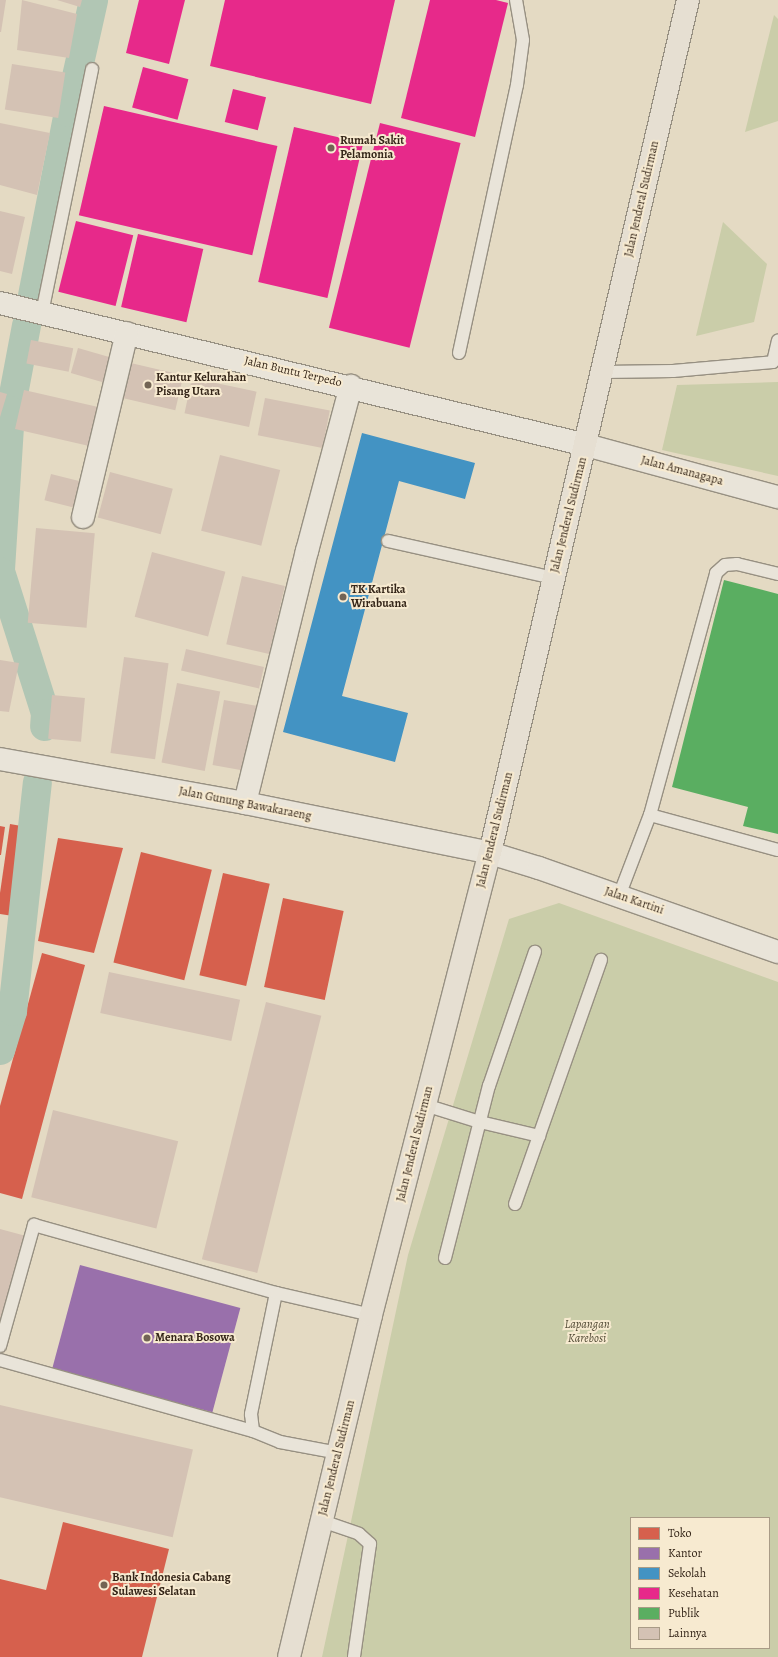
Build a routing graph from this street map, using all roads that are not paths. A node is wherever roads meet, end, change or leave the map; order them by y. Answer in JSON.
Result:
{"nodes":[{"id":1,"x":516,"y":0,"type":"edge"},
{"id":2,"x":688,"y":0,"type":"edge"},
{"id":3,"x":92,"y":69,"type":"dead end"},
{"id":4,"x":0,"y":303,"type":"edge"},
{"id":5,"x":42,"y":313,"type":"junction"},
{"id":6,"x":127,"y":333,"type":"junction"},
{"id":7,"x":778,"y":341,"type":"edge"},
{"id":8,"x":459,"y":353,"type":"dead end"},
{"id":9,"x":776,"y":362,"type":"edge"},
{"id":10,"x":603,"y":372,"type":"junction"},
{"id":11,"x":351,"y":386,"type":"junction"},
{"id":12,"x":586,"y":445,"type":"junction"},
{"id":13,"x":778,"y":497,"type":"edge"},
{"id":14,"x":83,"y":517,"type":"dead end"},
{"id":15,"x":388,"y":541,"type":"dead end"},
{"id":16,"x":778,"y":574,"type":"edge"},
{"id":17,"x":554,"y":578,"type":"junction"},
{"id":18,"x":0,"y":759,"type":"edge"},
{"id":19,"x":245,"y":803,"type":"junction"},
{"id":20,"x":650,"y":815,"type":"junction"},
{"id":21,"x":778,"y":850,"type":"edge"},
{"id":22,"x":490,"y":853,"type":"junction"},
{"id":23,"x":619,"y":896,"type":"junction"},
{"id":24,"x":535,"y":952,"type":"dead end"},
{"id":25,"x":778,"y":952,"type":"edge"},
{"id":26,"x":601,"y":960,"type":"dead end"},
{"id":27,"x":425,"y":1105,"type":"junction"},
{"id":28,"x":480,"y":1122,"type":"junction"},
{"id":29,"x":539,"y":1136,"type":"junction"},
{"id":30,"x":515,"y":1204,"type":"dead end"},
{"id":31,"x":444,"y":1258,"type":"dead end"},
{"id":32,"x":276,"y":1293,"type":"junction"},
{"id":33,"x":371,"y":1315,"type":"junction"},
{"id":34,"x":0,"y":1346,"type":"edge"},
{"id":35,"x":0,"y":1360,"type":"edge"},
{"id":36,"x":253,"y":1431,"type":"junction"},
{"id":37,"x":338,"y":1453,"type":"junction"},
{"id":38,"x":322,"y":1521,"type":"junction"},
{"id":39,"x":288,"y":1657,"type":"edge"},
{"id":40,"x":354,"y":1657,"type":"edge"}],
"edges":[{"from":1,"to":8,"type":"lane"},
{"from":2,"to":10,"type":"main road","name":"Jalan Jenderal Sudirman"},
{"from":3,"to":5,"type":"lane"},
{"from":4,"to":5,"type":"street","name":"Jalan Buntu Terpedo"},
{"from":5,"to":6,"type":"street","name":"Jalan Buntu Terpedo"},
{"from":6,"to":11,"type":"street","name":"Jalan Buntu Terpedo"},
{"from":6,"to":14,"type":"street"},
{"from":7,"to":9,"type":"lane"},
{"from":9,"to":10,"type":"lane"},
{"from":10,"to":12,"type":"main road","name":"Jalan Jenderal Sudirman"},
{"from":11,"to":12,"type":"street","name":"Jalan Buntu Terpedo"},
{"from":11,"to":19,"type":"street"},
{"from":12,"to":13,"type":"street","name":"Jalan Amanagapa"},
{"from":12,"to":17,"type":"main road","name":"Jalan Jenderal Sudirman"},
{"from":15,"to":17,"type":"lane"},
{"from":16,"to":20,"type":"lane"},
{"from":17,"to":22,"type":"main road","name":"Jalan Jenderal Sudirman"},
{"from":18,"to":19,"type":"street","name":"Jalan Gunung Bawakaraeng"},
{"from":19,"to":22,"type":"street","name":"Jalan Gunung Bawakaraeng"},
{"from":20,"to":21,"type":"lane"},
{"from":20,"to":23,"type":"lane"},
{"from":22,"to":23,"type":"street","name":"Jalan Kartini"},
{"from":22,"to":27,"type":"main road","name":"Jalan Jenderal Sudirman"},
{"from":23,"to":25,"type":"street","name":"Jalan Kartini"},
{"from":24,"to":28,"type":"lane"},
{"from":26,"to":29,"type":"lane"},
{"from":27,"to":28,"type":"lane"},
{"from":27,"to":33,"type":"main road","name":"Jalan Jenderal Sudirman"},
{"from":28,"to":29,"type":"lane"},
{"from":28,"to":31,"type":"lane"},
{"from":29,"to":30,"type":"lane"},
{"from":32,"to":33,"type":"lane"},
{"from":32,"to":34,"type":"lane"},
{"from":32,"to":36,"type":"lane"},
{"from":33,"to":37,"type":"main road","name":"Jalan Jenderal Sudirman"},
{"from":35,"to":36,"type":"lane"},
{"from":36,"to":37,"type":"lane"},
{"from":37,"to":38,"type":"main road","name":"Jalan Jenderal Sudirman"},
{"from":38,"to":39,"type":"main road","name":"Jalan Jenderal Sudirman"},
{"from":38,"to":40,"type":"lane"}]}
